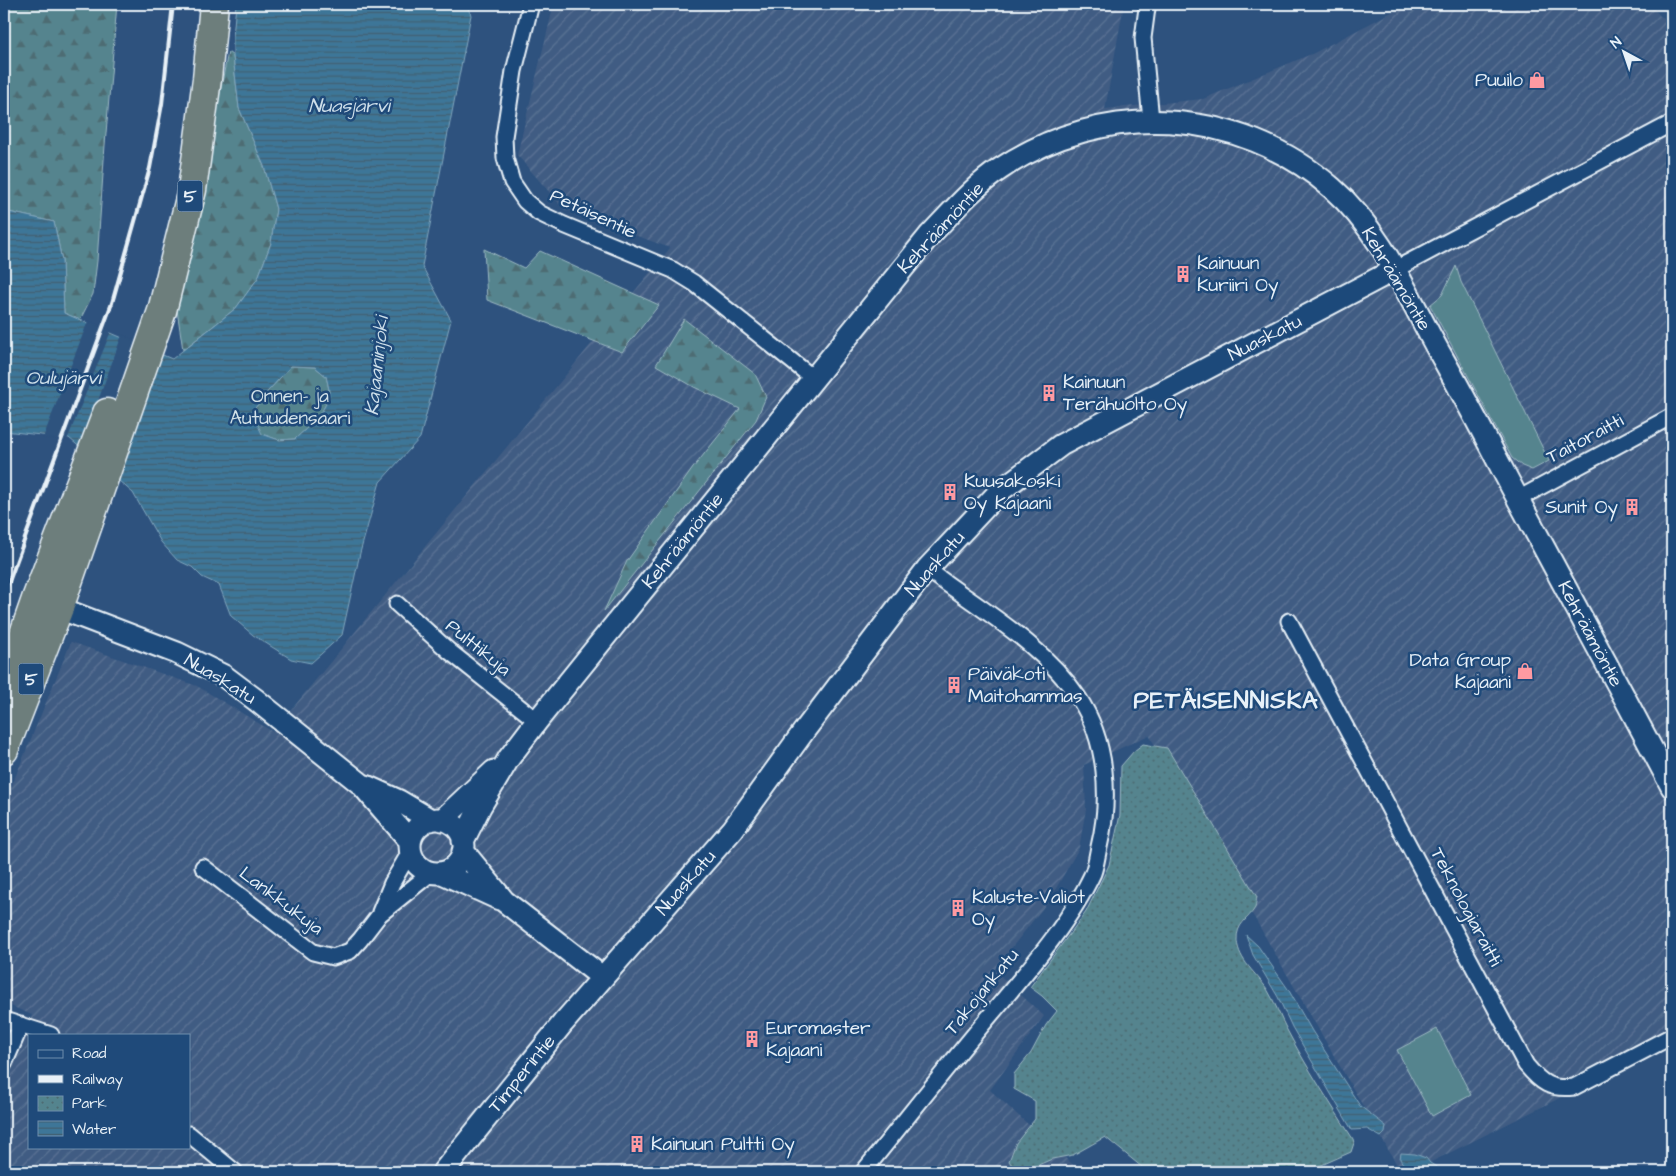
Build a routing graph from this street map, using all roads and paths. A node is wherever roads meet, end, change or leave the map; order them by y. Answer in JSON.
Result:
{"nodes":[{"id":1,"x":214,"y":4,"type":"edge"},
{"id":2,"x":531,"y":4,"type":"edge"},
{"id":3,"x":1149,"y":4,"type":"edge"},
{"id":4,"x":1151,"y":120,"type":"junction"},
{"id":5,"x":1672,"y":123,"type":"edge"},
{"id":6,"x":1394,"y":270,"type":"junction"},
{"id":7,"x":813,"y":378,"type":"junction"},
{"id":8,"x":1672,"y":416,"type":"edge"},
{"id":9,"x":1518,"y":499,"type":"junction"},
{"id":10,"x":927,"y":569,"type":"junction"},
{"id":11,"x":48,"y":603,"type":"junction"},
{"id":12,"x":397,"y":604,"type":"dead end"},
{"id":13,"x":1290,"y":621,"type":"dead end"},
{"id":14,"x":4,"y":691,"type":"edge"},
{"id":15,"x":537,"y":721,"type":"junction"},
{"id":16,"x":4,"y":750,"type":"edge"},
{"id":17,"x":509,"y":758,"type":"junction"},
{"id":18,"x":361,"y":784,"type":"junction"},
{"id":19,"x":1672,"y":787,"type":"edge"},
{"id":20,"x":436,"y":820,"type":"junction"},
{"id":21,"x":463,"y":846,"type":"junction"},
{"id":22,"x":410,"y":847,"type":"junction"},
{"id":23,"x":202,"y":867,"type":"dead end"},
{"id":24,"x":437,"y":873,"type":"junction"},
{"id":25,"x":504,"y":901,"type":"junction"},
{"id":26,"x":380,"y":914,"type":"junction"},
{"id":27,"x":602,"y":977,"type":"junction"},
{"id":28,"x":4,"y":1020,"type":"edge"},
{"id":29,"x":21,"y":1025,"type":"junction"},
{"id":30,"x":48,"y":1034,"type":"edge"},
{"id":31,"x":1672,"y":1036,"type":"edge"},
{"id":32,"x":4,"y":1064,"type":"edge"},
{"id":33,"x":190,"y":1135,"type":"edge"},
{"id":34,"x":235,"y":1172,"type":"edge"},
{"id":35,"x":443,"y":1172,"type":"edge"},
{"id":36,"x":863,"y":1172,"type":"edge"}],
"edges":[{"from":1,"to":11,"type":"highway","number":"5"},
{"from":2,"to":7,"type":"street","name":"Petäisentie"},
{"from":3,"to":4,"type":"street"},
{"from":4,"to":6,"type":"street","name":"Kehräämöntie"},
{"from":4,"to":7,"type":"street","name":"Kehräämöntie"},
{"from":5,"to":6,"type":"street","name":"Nuaskatu"},
{"from":6,"to":9,"type":"street","name":"Kehräämöntie"},
{"from":6,"to":10,"type":"street","name":"Nuaskatu"},
{"from":7,"to":15,"type":"street","name":"Kehräämöntie"},
{"from":8,"to":9,"type":"street","name":"Taitoraitti"},
{"from":9,"to":19,"type":"street","name":"Kehräämöntie"},
{"from":10,"to":27,"type":"street","name":"Nuaskatu"},
{"from":10,"to":36,"type":"street","name":"Takojankatu"},
{"from":11,"to":14,"type":"highway","number":"5"},
{"from":11,"to":16,"type":"highway","number":"5"},
{"from":11,"to":18,"type":"street","name":"Nuaskatu"},
{"from":12,"to":15,"type":"street","name":"Pulttikuja"},
{"from":13,"to":31,"type":"street","name":"Teknologiaraitti"},
{"from":15,"to":17,"type":"street","name":"Kehräämöntie"},
{"from":17,"to":20,"type":"street","name":"Kehräämöntie"},
{"from":17,"to":21,"type":"street","name":"Kehräämöntie"},
{"from":18,"to":20,"type":"street","name":"Nuaskatu"},
{"from":18,"to":22,"type":"street","name":"Nuaskatu"},
{"from":20,"to":21,"type":"street"},
{"from":20,"to":22,"type":"street"},
{"from":21,"to":24,"type":"street"},
{"from":21,"to":25,"type":"street"},
{"from":22,"to":24,"type":"street"},
{"from":22,"to":26,"type":"street","name":"Lankkukuja"},
{"from":23,"to":26,"type":"street","name":"Lankkukuja"},
{"from":24,"to":25,"type":"street"},
{"from":24,"to":26,"type":"street","name":"Lankkukuja"},
{"from":25,"to":27,"type":"street"},
{"from":27,"to":35,"type":"street","name":"Timperintie"},
{"from":28,"to":29,"type":"street"},
{"from":29,"to":30,"type":"street"},
{"from":29,"to":32,"type":"street"},
{"from":33,"to":34,"type":"street"}]}
